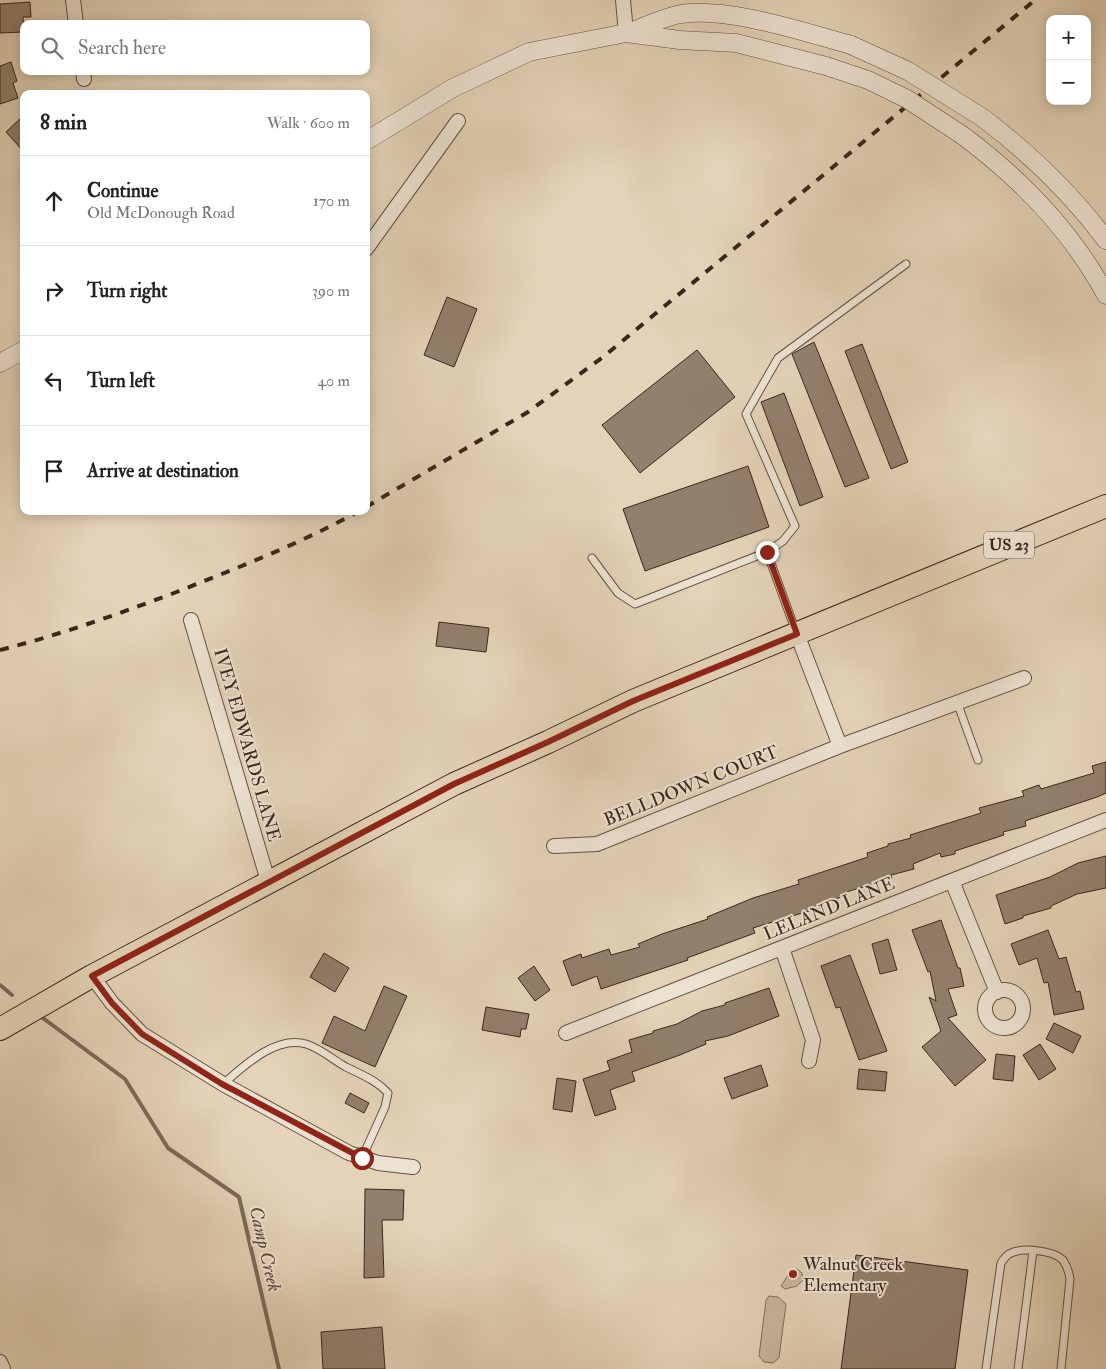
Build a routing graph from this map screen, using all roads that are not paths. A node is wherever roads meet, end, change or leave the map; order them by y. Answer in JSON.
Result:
{"nodes":[{"id":1,"x":73,"y":0,"type":"edge"},
{"id":2,"x":623,"y":0,"type":"edge"},
{"id":3,"x":76,"y":20,"type":"edge"},
{"id":4,"x":626,"y":33,"type":"junction"},
{"id":5,"x":458,"y":121,"type":"dead end"},
{"id":6,"x":370,"y":139,"type":"edge"},
{"id":7,"x":1106,"y":240,"type":"edge"},
{"id":8,"x":370,"y":243,"type":"edge"},
{"id":9,"x":906,"y":264,"type":"dead end"},
{"id":10,"x":1106,"y":295,"type":"edge"},
{"id":11,"x":20,"y":352,"type":"edge"},
{"id":12,"x":0,"y":363,"type":"edge"},
{"id":13,"x":1106,"y":506,"type":"edge"},
{"id":14,"x":767,"y":552,"type":"junction"},
{"id":15,"x":592,"y":558,"type":"dead end"},
{"id":16,"x":191,"y":620,"type":"dead end"},
{"id":17,"x":797,"y":634,"type":"junction"},
{"id":18,"x":1024,"y":678,"type":"dead end"},
{"id":19,"x":957,"y":702,"type":"junction"},
{"id":20,"x":840,"y":746,"type":"junction"},
{"id":21,"x":978,"y":760,"type":"dead end"},
{"id":22,"x":1106,"y":820,"type":"edge"},
{"id":23,"x":554,"y":846,"type":"dead end"},
{"id":24,"x":268,"y":881,"type":"junction"},
{"id":25,"x":952,"y":881,"type":"junction"},
{"id":26,"x":782,"y":948,"type":"junction"},
{"id":27,"x":92,"y":976,"type":"junction"},
{"id":28,"x":997,"y":992,"type":"dead end"},
{"id":29,"x":0,"y":1029,"type":"edge"},
{"id":30,"x":566,"y":1033,"type":"dead end"},
{"id":31,"x":809,"y":1062,"type":"dead end"},
{"id":32,"x":222,"y":1084,"type":"junction"},
{"id":33,"x":362,"y":1158,"type":"junction"},
{"id":34,"x":413,"y":1168,"type":"dead end"},
{"id":35,"x":1033,"y":1251,"type":"junction"},
{"id":36,"x":0,"y":1362,"type":"edge"},
{"id":37,"x":3,"y":1369,"type":"edge"},
{"id":38,"x":986,"y":1369,"type":"edge"},
{"id":39,"x":1018,"y":1369,"type":"edge"},
{"id":40,"x":1061,"y":1369,"type":"edge"}],
"edges":[{"from":1,"to":3,"type":"street"},
{"from":2,"to":4,"type":"street"},
{"from":4,"to":6,"type":"street"},
{"from":4,"to":7,"type":"street","bridge":true},
{"from":4,"to":10,"type":"street","bridge":true},
{"from":5,"to":8,"type":"street"},
{"from":9,"to":14,"type":"lane"},
{"from":11,"to":12,"type":"street"},
{"from":13,"to":17,"type":"main road","number":"US 23"},
{"from":14,"to":15,"type":"lane"},
{"from":14,"to":17,"type":"lane"},
{"from":16,"to":24,"type":"street","name":"IVEY EDWARDS LANE"},
{"from":17,"to":20,"type":"street"},
{"from":17,"to":24,"type":"main road","number":"US 23"},
{"from":18,"to":19,"type":"street","name":"BELLDOWN COURT"},
{"from":19,"to":20,"type":"street","name":"BELLDOWN COURT"},
{"from":19,"to":21,"type":"lane"},
{"from":20,"to":23,"type":"street","name":"BELLDOWN COURT"},
{"from":22,"to":25,"type":"street","name":"LELAND LANE"},
{"from":24,"to":27,"type":"main road","number":"US 23"},
{"from":25,"to":26,"type":"street","name":"LELAND LANE"},
{"from":25,"to":28,"type":"street"},
{"from":26,"to":30,"type":"street","name":"LELAND LANE"},
{"from":26,"to":31,"type":"street"},
{"from":27,"to":29,"type":"main road","number":"US 23"},
{"from":27,"to":32,"type":"street"},
{"from":32,"to":33,"type":"street"},
{"from":32,"to":33,"type":"lane"},
{"from":33,"to":34,"type":"street"},
{"from":35,"to":38,"type":"lane"},
{"from":35,"to":39,"type":"lane"},
{"from":35,"to":40,"type":"lane"},
{"from":36,"to":37,"type":"street"}]}
